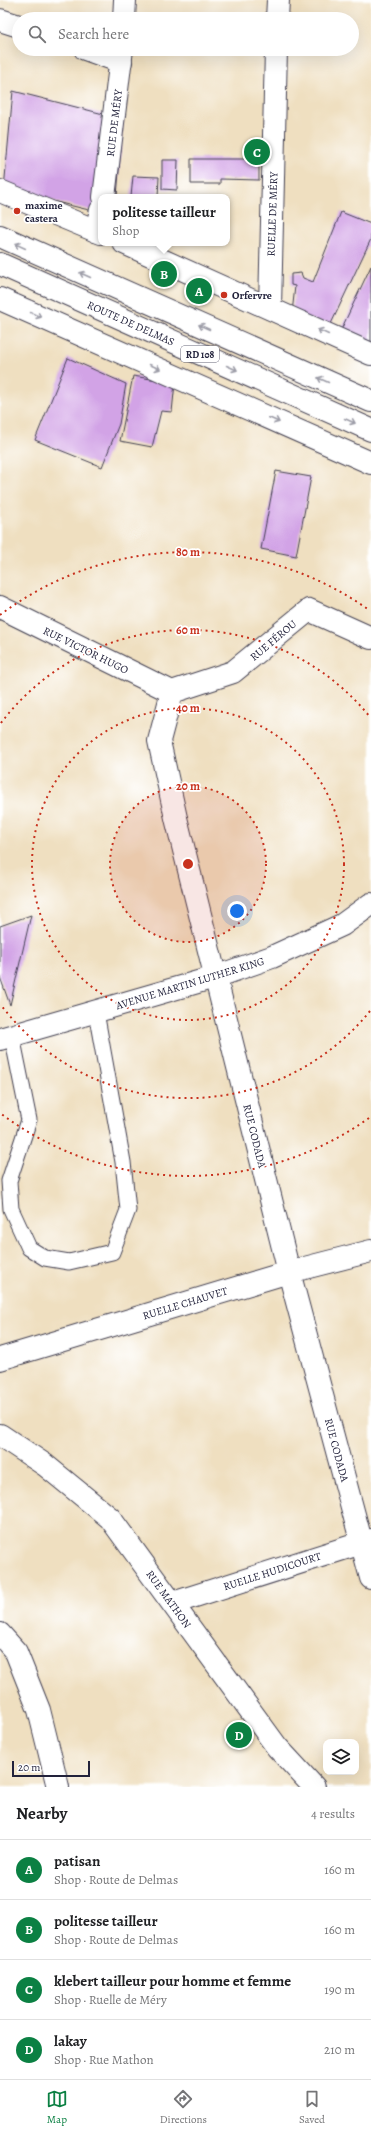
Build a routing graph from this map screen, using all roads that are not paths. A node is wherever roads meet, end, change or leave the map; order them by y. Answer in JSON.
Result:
{"nodes":[{"id":1,"x":125,"y":0,"type":"edge"},
{"id":2,"x":278,"y":0,"type":"edge"},
{"id":3,"x":124,"y":12,"type":"edge"},
{"id":4,"x":277,"y":12,"type":"edge"},
{"id":5,"x":0,"y":20,"type":"edge"},
{"id":6,"x":12,"y":24,"type":"edge"},
{"id":7,"x":122,"y":56,"type":"edge"},
{"id":8,"x":276,"y":56,"type":"edge"},
{"id":9,"x":0,"y":191,"type":"edge"},
{"id":10,"x":104,"y":194,"type":"edge"},
{"id":11,"x":98,"y":225,"type":"edge"},
{"id":12,"x":0,"y":236,"type":"edge"},
{"id":13,"x":131,"y":246,"type":"edge"},
{"id":14,"x":0,"y":264,"type":"edge"},
{"id":15,"x":0,"y":299,"type":"edge"},
{"id":16,"x":270,"y":308,"type":"junction"},
{"id":17,"x":371,"y":354,"type":"edge"},
{"id":18,"x":371,"y":401,"type":"edge"},
{"id":19,"x":371,"y":430,"type":"edge"},
{"id":20,"x":371,"y":462,"type":"edge"},
{"id":21,"x":0,"y":607,"type":"edge"},
{"id":22,"x":371,"y":638,"type":"edge"},
{"id":23,"x":172,"y":692,"type":"junction"},
{"id":24,"x":371,"y":904,"type":"edge"},
{"id":25,"x":215,"y":977,"type":"junction"},
{"id":26,"x":96,"y":1012,"type":"junction"},
{"id":27,"x":6,"y":1038,"type":"edge"},
{"id":28,"x":371,"y":1251,"type":"edge"},
{"id":29,"x":289,"y":1272,"type":"junction"},
{"id":30,"x":0,"y":1359,"type":"edge"},
{"id":31,"x":0,"y":1435,"type":"edge"},
{"id":32,"x":366,"y":1542,"type":"edge"},
{"id":33,"x":371,"y":1578,"type":"edge"},
{"id":34,"x":173,"y":1603,"type":"junction"},
{"id":35,"x":0,"y":1634,"type":"edge"},
{"id":36,"x":58,"y":1787,"type":"edge"},
{"id":37,"x":314,"y":1787,"type":"edge"}],
"edges":[{"from":1,"to":3,"type":"street"},
{"from":2,"to":4,"type":"street"},
{"from":5,"to":6,"type":"street"},
{"from":7,"to":10,"type":"street","name":"RUE DE MÉRY"},
{"from":8,"to":16,"type":"street","name":"RUELLE DE MÉRY"},
{"from":9,"to":11,"type":"street"},
{"from":18,"to":12,"type":"street","number":"RD 108","one_way":true},
{"from":13,"to":16,"type":"street"},
{"from":14,"to":19,"type":"street","name":"ROUTE DE DELMAS","number":"RD 108","one_way":true},
{"from":15,"to":20,"type":"street","one_way":true},
{"from":17,"to":16,"type":"street","one_way":true},
{"from":21,"to":23,"type":"street","name":"RUE VICTOR HUGO"},
{"from":22,"to":23,"type":"street","name":"RUE FÉROU"},
{"from":23,"to":25,"type":"street","name":"RUE CODADA"},
{"from":24,"to":25,"type":"street","name":"AVENUE MARTIN LUTHER KING"},
{"from":25,"to":26,"type":"street","name":"AVENUE MARTIN LUTHER KING"},
{"from":25,"to":29,"type":"street","name":"RUE CODADA"},
{"from":26,"to":27,"type":"street","name":"AVENUE MARTIN LUTHER KING"},
{"from":26,"to":27,"type":"lane"},
{"from":28,"to":29,"type":"street","name":"RUELLE CHAUVET"},
{"from":29,"to":30,"type":"street","name":"RUELLE CHAUVET"},
{"from":29,"to":32,"type":"street","name":"RUE CODADA"},
{"from":31,"to":34,"type":"street","name":"RUE MATHON"},
{"from":32,"to":33,"type":"street","name":"RUE CODADA"},
{"from":32,"to":34,"type":"street","name":"RUELLE HUDICOURT"},
{"from":34,"to":37,"type":"street","name":"RUE MATHON"},
{"from":35,"to":36,"type":"street"}]}
